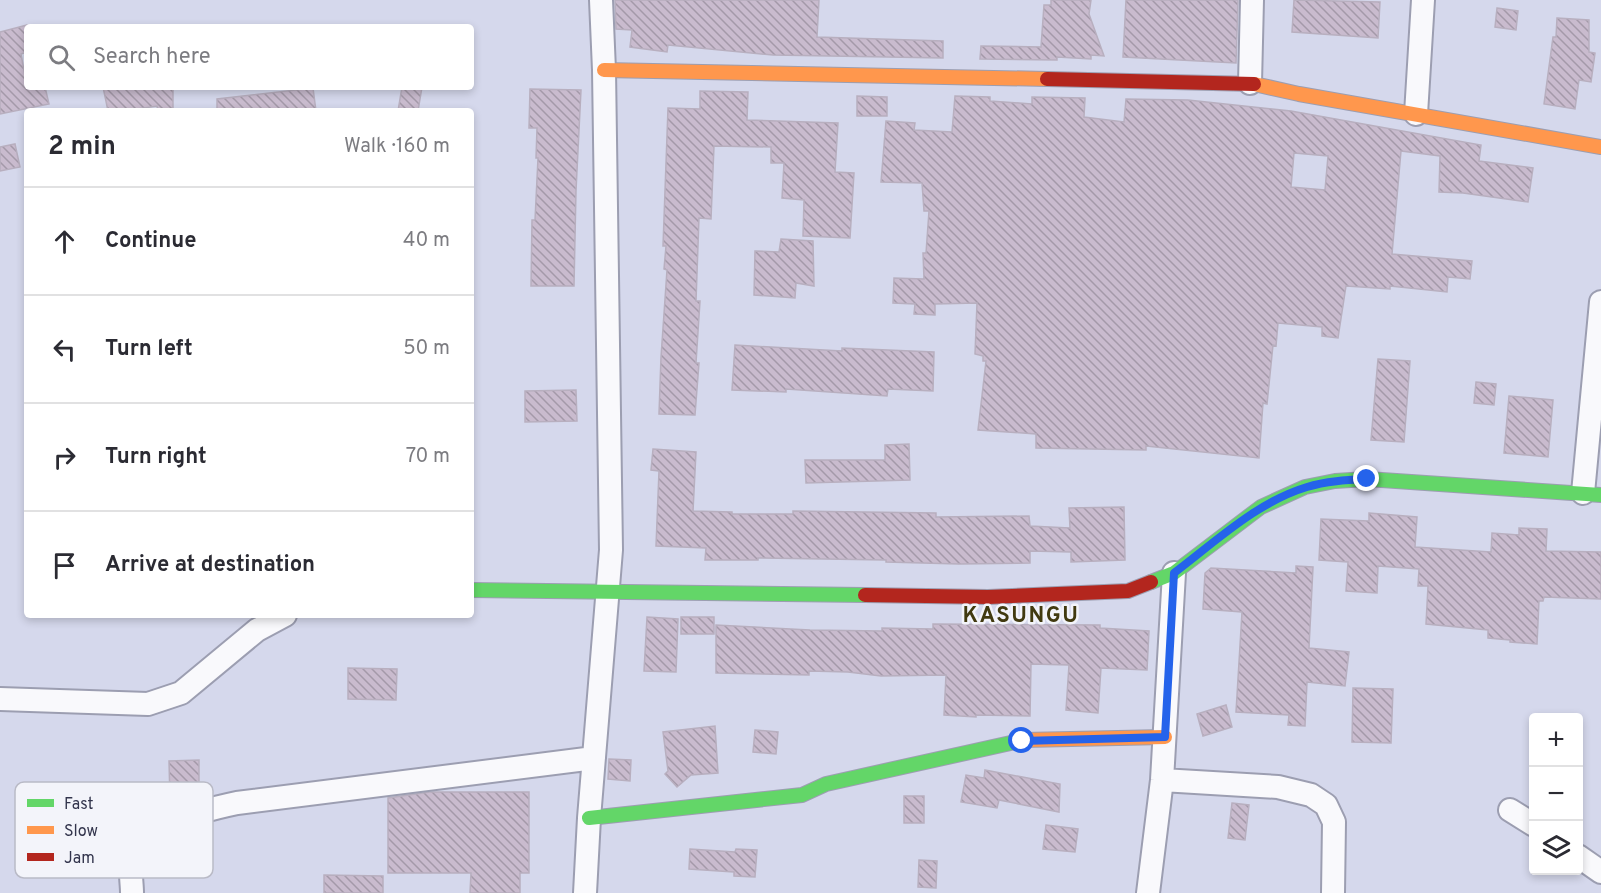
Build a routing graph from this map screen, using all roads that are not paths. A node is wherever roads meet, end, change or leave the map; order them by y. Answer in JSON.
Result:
{"nodes":[{"id":1,"x":601,"y":0,"type":"edge"},
{"id":2,"x":1251,"y":0,"type":"edge"},
{"id":3,"x":1423,"y":0,"type":"edge"},
{"id":4,"x":604,"y":70,"type":"junction"},
{"id":5,"x":1250,"y":83,"type":"junction"},
{"id":6,"x":1416,"y":114,"type":"junction"},
{"id":7,"x":1601,"y":147,"type":"edge"},
{"id":8,"x":1601,"y":302,"type":"edge"},
{"id":9,"x":1592,"y":494,"type":"edge"},
{"id":10,"x":1174,"y":573,"type":"junction"},
{"id":11,"x":474,"y":590,"type":"edge"},
{"id":12,"x":608,"y":593,"type":"junction"},
{"id":13,"x":279,"y":618,"type":"edge"},
{"id":14,"x":0,"y":699,"type":"edge"},
{"id":15,"x":1165,"y":737,"type":"junction"},
{"id":16,"x":594,"y":758,"type":"junction"},
{"id":17,"x":1162,"y":780,"type":"junction"},
{"id":18,"x":213,"y":808,"type":"edge"},
{"id":19,"x":1510,"y":810,"type":"dead end"},
{"id":20,"x":589,"y":818,"type":"junction"},
{"id":21,"x":1529,"y":822,"type":"edge"},
{"id":22,"x":1583,"y":859,"type":"edge"},
{"id":23,"x":1601,"y":872,"type":"edge"},
{"id":24,"x":131,"y":878,"type":"edge"},
{"id":25,"x":132,"y":893,"type":"edge"},
{"id":26,"x":585,"y":893,"type":"edge"},
{"id":27,"x":1148,"y":893,"type":"edge"},
{"id":28,"x":1333,"y":893,"type":"edge"}],
"edges":[{"from":1,"to":4,"type":"street"},
{"from":2,"to":5,"type":"street"},
{"from":3,"to":6,"type":"street"},
{"from":4,"to":5,"type":"street"},
{"from":4,"to":12,"type":"street"},
{"from":5,"to":6,"type":"street"},
{"from":6,"to":7,"type":"street"},
{"from":8,"to":9,"type":"street"},
{"from":9,"to":10,"type":"street"},
{"from":10,"to":12,"type":"street"},
{"from":10,"to":15,"type":"street"},
{"from":11,"to":12,"type":"street"},
{"from":12,"to":16,"type":"street"},
{"from":13,"to":14,"type":"street"},
{"from":15,"to":17,"type":"street"},
{"from":15,"to":20,"type":"street"},
{"from":16,"to":18,"type":"street"},
{"from":16,"to":20,"type":"street"},
{"from":17,"to":27,"type":"street"},
{"from":17,"to":28,"type":"street"},
{"from":19,"to":21,"type":"street"},
{"from":20,"to":26,"type":"street"},
{"from":22,"to":23,"type":"street"},
{"from":24,"to":25,"type":"street"}]}
